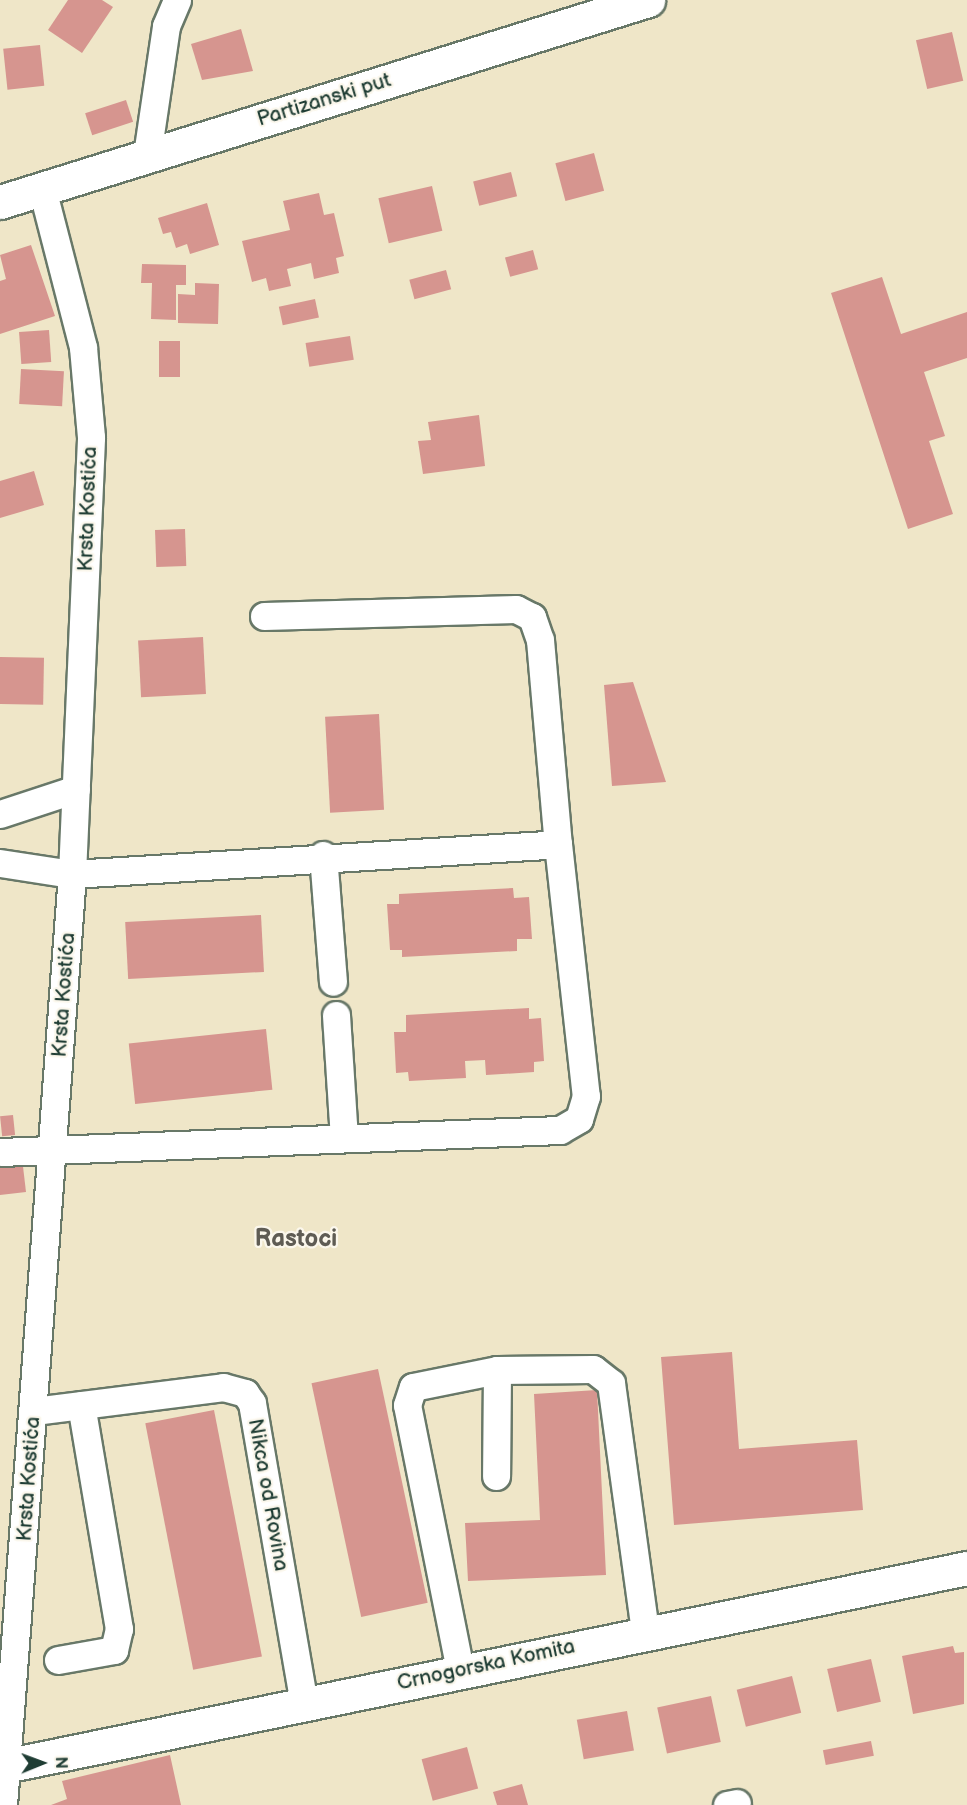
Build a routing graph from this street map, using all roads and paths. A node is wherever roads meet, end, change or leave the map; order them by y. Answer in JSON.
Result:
{"nodes":[{"id":1,"x":177,"y":0,"type":"edge"},
{"id":2,"x":648,"y":0,"type":"edge"},
{"id":3,"x":147,"y":156,"type":"junction"},
{"id":4,"x":42,"y":188,"type":"junction"},
{"id":5,"x":0,"y":202,"type":"edge"},
{"id":6,"x":264,"y":616,"type":"dead end"},
{"id":7,"x":76,"y":789,"type":"junction"},
{"id":8,"x":0,"y":814,"type":"edge"},
{"id":9,"x":558,"y":844,"type":"junction"},
{"id":10,"x":323,"y":855,"type":"junction"},
{"id":11,"x":0,"y":863,"type":"edge"},
{"id":12,"x":72,"y":874,"type":"junction"},
{"id":13,"x":333,"y":982,"type":"dead end"},
{"id":14,"x":336,"y":1016,"type":"dead end"},
{"id":15,"x":344,"y":1138,"type":"junction"},
{"id":16,"x":54,"y":1148,"type":"junction"},
{"id":17,"x":0,"y":1152,"type":"edge"},
{"id":18,"x":497,"y":1370,"type":"junction"},
{"id":19,"x":81,"y":1405,"type":"junction"},
{"id":20,"x":34,"y":1411,"type":"junction"},
{"id":21,"x":496,"y":1476,"type":"dead end"},
{"id":22,"x":967,"y":1568,"type":"edge"},
{"id":23,"x":645,"y":1632,"type":"junction"},
{"id":24,"x":58,"y":1659,"type":"dead end"},
{"id":25,"x":460,"y":1670,"type":"junction"},
{"id":26,"x":304,"y":1703,"type":"junction"},
{"id":27,"x":3,"y":1767,"type":"edge"},
{"id":28,"x":3,"y":1805,"type":"edge"}],
"edges":[{"from":1,"to":3,"type":"street"},
{"from":2,"to":3,"type":"street","name":"Partizanski put"},
{"from":3,"to":4,"type":"street","name":"Partizanski put"},
{"from":4,"to":5,"type":"street","name":"Partizanski put"},
{"from":4,"to":7,"type":"street","name":"Krsta Kostića"},
{"from":6,"to":9,"type":"street"},
{"from":7,"to":8,"type":"street"},
{"from":7,"to":12,"type":"street","name":"Krsta Kostića"},
{"from":9,"to":10,"type":"street"},
{"from":9,"to":15,"type":"street"},
{"from":10,"to":12,"type":"street"},
{"from":10,"to":13,"type":"street"},
{"from":11,"to":12,"type":"street"},
{"from":12,"to":16,"type":"street","name":"Krsta Kostića"},
{"from":14,"to":15,"type":"street"},
{"from":15,"to":16,"type":"street"},
{"from":16,"to":17,"type":"street"},
{"from":16,"to":20,"type":"street","name":"Krsta Kostića"},
{"from":18,"to":21,"type":"street"},
{"from":18,"to":23,"type":"street"},
{"from":18,"to":25,"type":"street"},
{"from":19,"to":20,"type":"street","name":"Nikca od Rovina"},
{"from":19,"to":24,"type":"street"},
{"from":19,"to":26,"type":"street","name":"Nikca od Rovina"},
{"from":20,"to":27,"type":"street","name":"Krsta Kostića"},
{"from":22,"to":23,"type":"street","name":"Crnogorska Komita"},
{"from":23,"to":25,"type":"street","name":"Crnogorska Komita"},
{"from":25,"to":26,"type":"street","name":"Crnogorska Komita"},
{"from":26,"to":27,"type":"street","name":"Crnogorska Komita"},
{"from":27,"to":28,"type":"street","name":"Krsta Kostića"}]}
